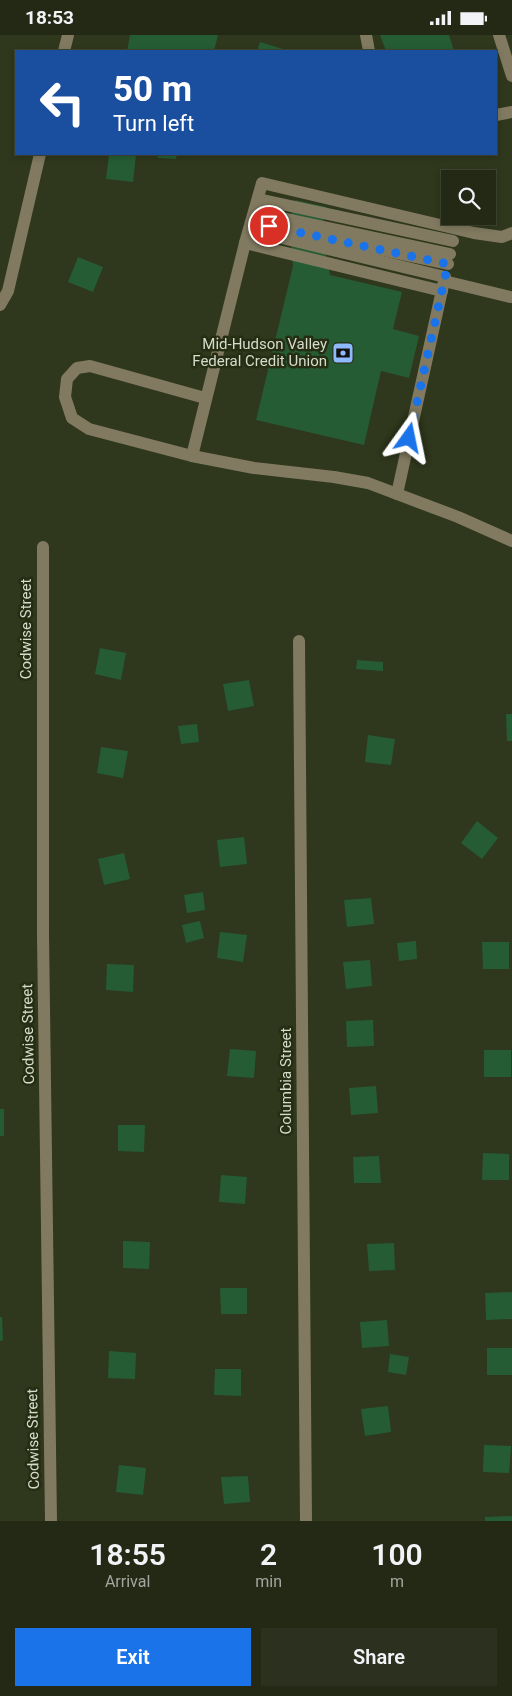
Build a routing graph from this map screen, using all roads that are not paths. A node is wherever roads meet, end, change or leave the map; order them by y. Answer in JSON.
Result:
{"nodes":[{"id":1,"x":68,"y":35,"type":"edge"},
{"id":2,"x":366,"y":35,"type":"edge"},
{"id":3,"x":499,"y":35,"type":"edge"},
{"id":4,"x":64,"y":50,"type":"edge"},
{"id":5,"x":369,"y":50,"type":"edge"},
{"id":6,"x":512,"y":76,"type":"edge"},
{"id":7,"x":512,"y":112,"type":"edge"},
{"id":8,"x":497,"y":115,"type":"edge"},
{"id":9,"x":40,"y":155,"type":"edge"},
{"id":10,"x":251,"y":221,"type":"junction"},
{"id":11,"x":512,"y":233,"type":"edge"},
{"id":12,"x":454,"y":235,"type":"junction"},
{"id":13,"x":245,"y":243,"type":"junction"},
{"id":14,"x":449,"y":259,"type":"junction"},
{"id":15,"x":443,"y":283,"type":"junction"},
{"id":16,"x":510,"y":297,"type":"dead end"},
{"id":17,"x":0,"y":305,"type":"edge"},
{"id":18,"x":205,"y":398,"type":"junction"},
{"id":19,"x":192,"y":456,"type":"junction"},
{"id":20,"x":397,"y":494,"type":"junction"},
{"id":21,"x":512,"y":541,"type":"edge"},
{"id":22,"x":43,"y":547,"type":"dead end"},
{"id":23,"x":299,"y":641,"type":"dead end"},
{"id":24,"x":50,"y":1521,"type":"edge"},
{"id":25,"x":306,"y":1521,"type":"edge"}],
"edges":[{"from":1,"to":4,"type":"street"},
{"from":2,"to":5,"type":"street"},
{"from":3,"to":6,"type":"street"},
{"from":7,"to":8,"type":"street"},
{"from":9,"to":17,"type":"street"},
{"from":10,"to":12,"type":"street"},
{"from":10,"to":13,"type":"street"},
{"from":10,"to":14,"type":"street"},
{"from":10,"to":15,"type":"street"},
{"from":11,"to":12,"type":"street"},
{"from":12,"to":14,"type":"street"},
{"from":13,"to":15,"type":"street"},
{"from":13,"to":18,"type":"street"},
{"from":14,"to":15,"type":"street"},
{"from":15,"to":16,"type":"street"},
{"from":15,"to":20,"type":"street"},
{"from":18,"to":19,"type":"street"},
{"from":18,"to":19,"type":"street"},
{"from":19,"to":20,"type":"street"},
{"from":20,"to":21,"type":"street"},
{"from":22,"to":24,"type":"street","name":"Codwise Street"},
{"from":23,"to":25,"type":"street","name":"Columbia Street"}]}
